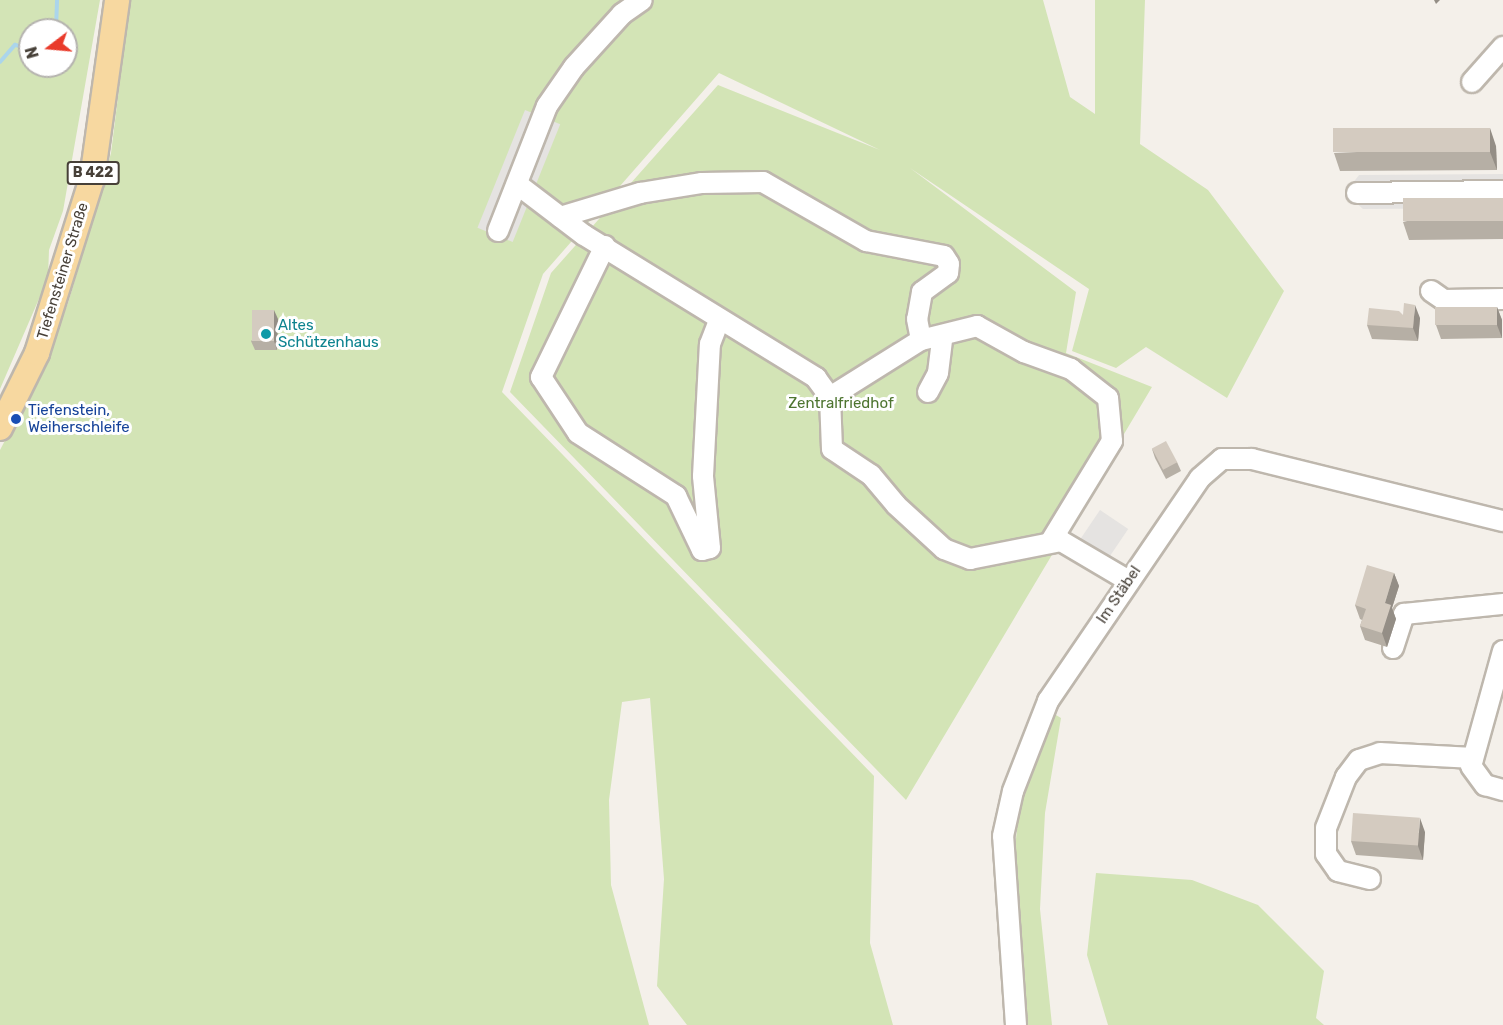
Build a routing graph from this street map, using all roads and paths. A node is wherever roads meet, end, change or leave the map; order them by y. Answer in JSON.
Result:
{"nodes":[{"id":1,"x":117,"y":0,"type":"edge"},
{"id":2,"x":642,"y":0,"type":"edge"},
{"id":3,"x":1503,"y":47,"type":"edge"},
{"id":4,"x":1472,"y":82,"type":"dead end"},
{"id":5,"x":517,"y":184,"type":"junction"},
{"id":6,"x":1503,"y":191,"type":"edge"},
{"id":7,"x":1357,"y":193,"type":"dead end"},
{"id":8,"x":560,"y":217,"type":"junction"},
{"id":9,"x":498,"y":231,"type":"dead end"},
{"id":10,"x":605,"y":246,"type":"junction"},
{"id":11,"x":1431,"y":291,"type":"dead end"},
{"id":12,"x":1503,"y":299,"type":"edge"},
{"id":13,"x":719,"y":320,"type":"junction"},
{"id":14,"x":943,"y":335,"type":"junction"},
{"id":15,"x":921,"y":340,"type":"junction"},
{"id":16,"x":928,"y":392,"type":"dead end"},
{"id":17,"x":830,"y":398,"type":"junction"},
{"id":18,"x":0,"y":428,"type":"edge"},
{"id":19,"x":1503,"y":520,"type":"edge"},
{"id":20,"x":1051,"y":541,"type":"junction"},
{"id":21,"x":1129,"y":581,"type":"junction"},
{"id":22,"x":1503,"y":604,"type":"edge"},
{"id":23,"x":1393,"y":648,"type":"dead end"},
{"id":24,"x":1503,"y":651,"type":"edge"},
{"id":25,"x":1473,"y":758,"type":"junction"},
{"id":26,"x":1503,"y":790,"type":"edge"},
{"id":27,"x":1370,"y":879,"type":"dead end"},
{"id":28,"x":1016,"y":1025,"type":"edge"}],
"edges":[{"from":1,"to":18,"type":"main road","name":"Tiefensteiner Straße","number":"B 422"},
{"from":2,"to":5,"type":"street"},
{"from":3,"to":4,"type":"street"},
{"from":5,"to":8,"type":"street"},
{"from":5,"to":9,"type":"street"},
{"from":6,"to":7,"type":"street"},
{"from":8,"to":10,"type":"street"},
{"from":8,"to":15,"type":"street"},
{"from":10,"to":13,"type":"street"},
{"from":10,"to":13,"type":"street"},
{"from":11,"to":12,"type":"street"},
{"from":13,"to":17,"type":"street"},
{"from":14,"to":15,"type":"street"},
{"from":14,"to":16,"type":"street"},
{"from":14,"to":20,"type":"street"},
{"from":15,"to":17,"type":"street"},
{"from":17,"to":20,"type":"street"},
{"from":19,"to":21,"type":"street","name":"Im Stäbel"},
{"from":20,"to":21,"type":"street"},
{"from":21,"to":28,"type":"street","name":"Im Stäbel"},
{"from":22,"to":23,"type":"street"},
{"from":24,"to":25,"type":"street"},
{"from":25,"to":26,"type":"street"},
{"from":25,"to":27,"type":"street"}]}
